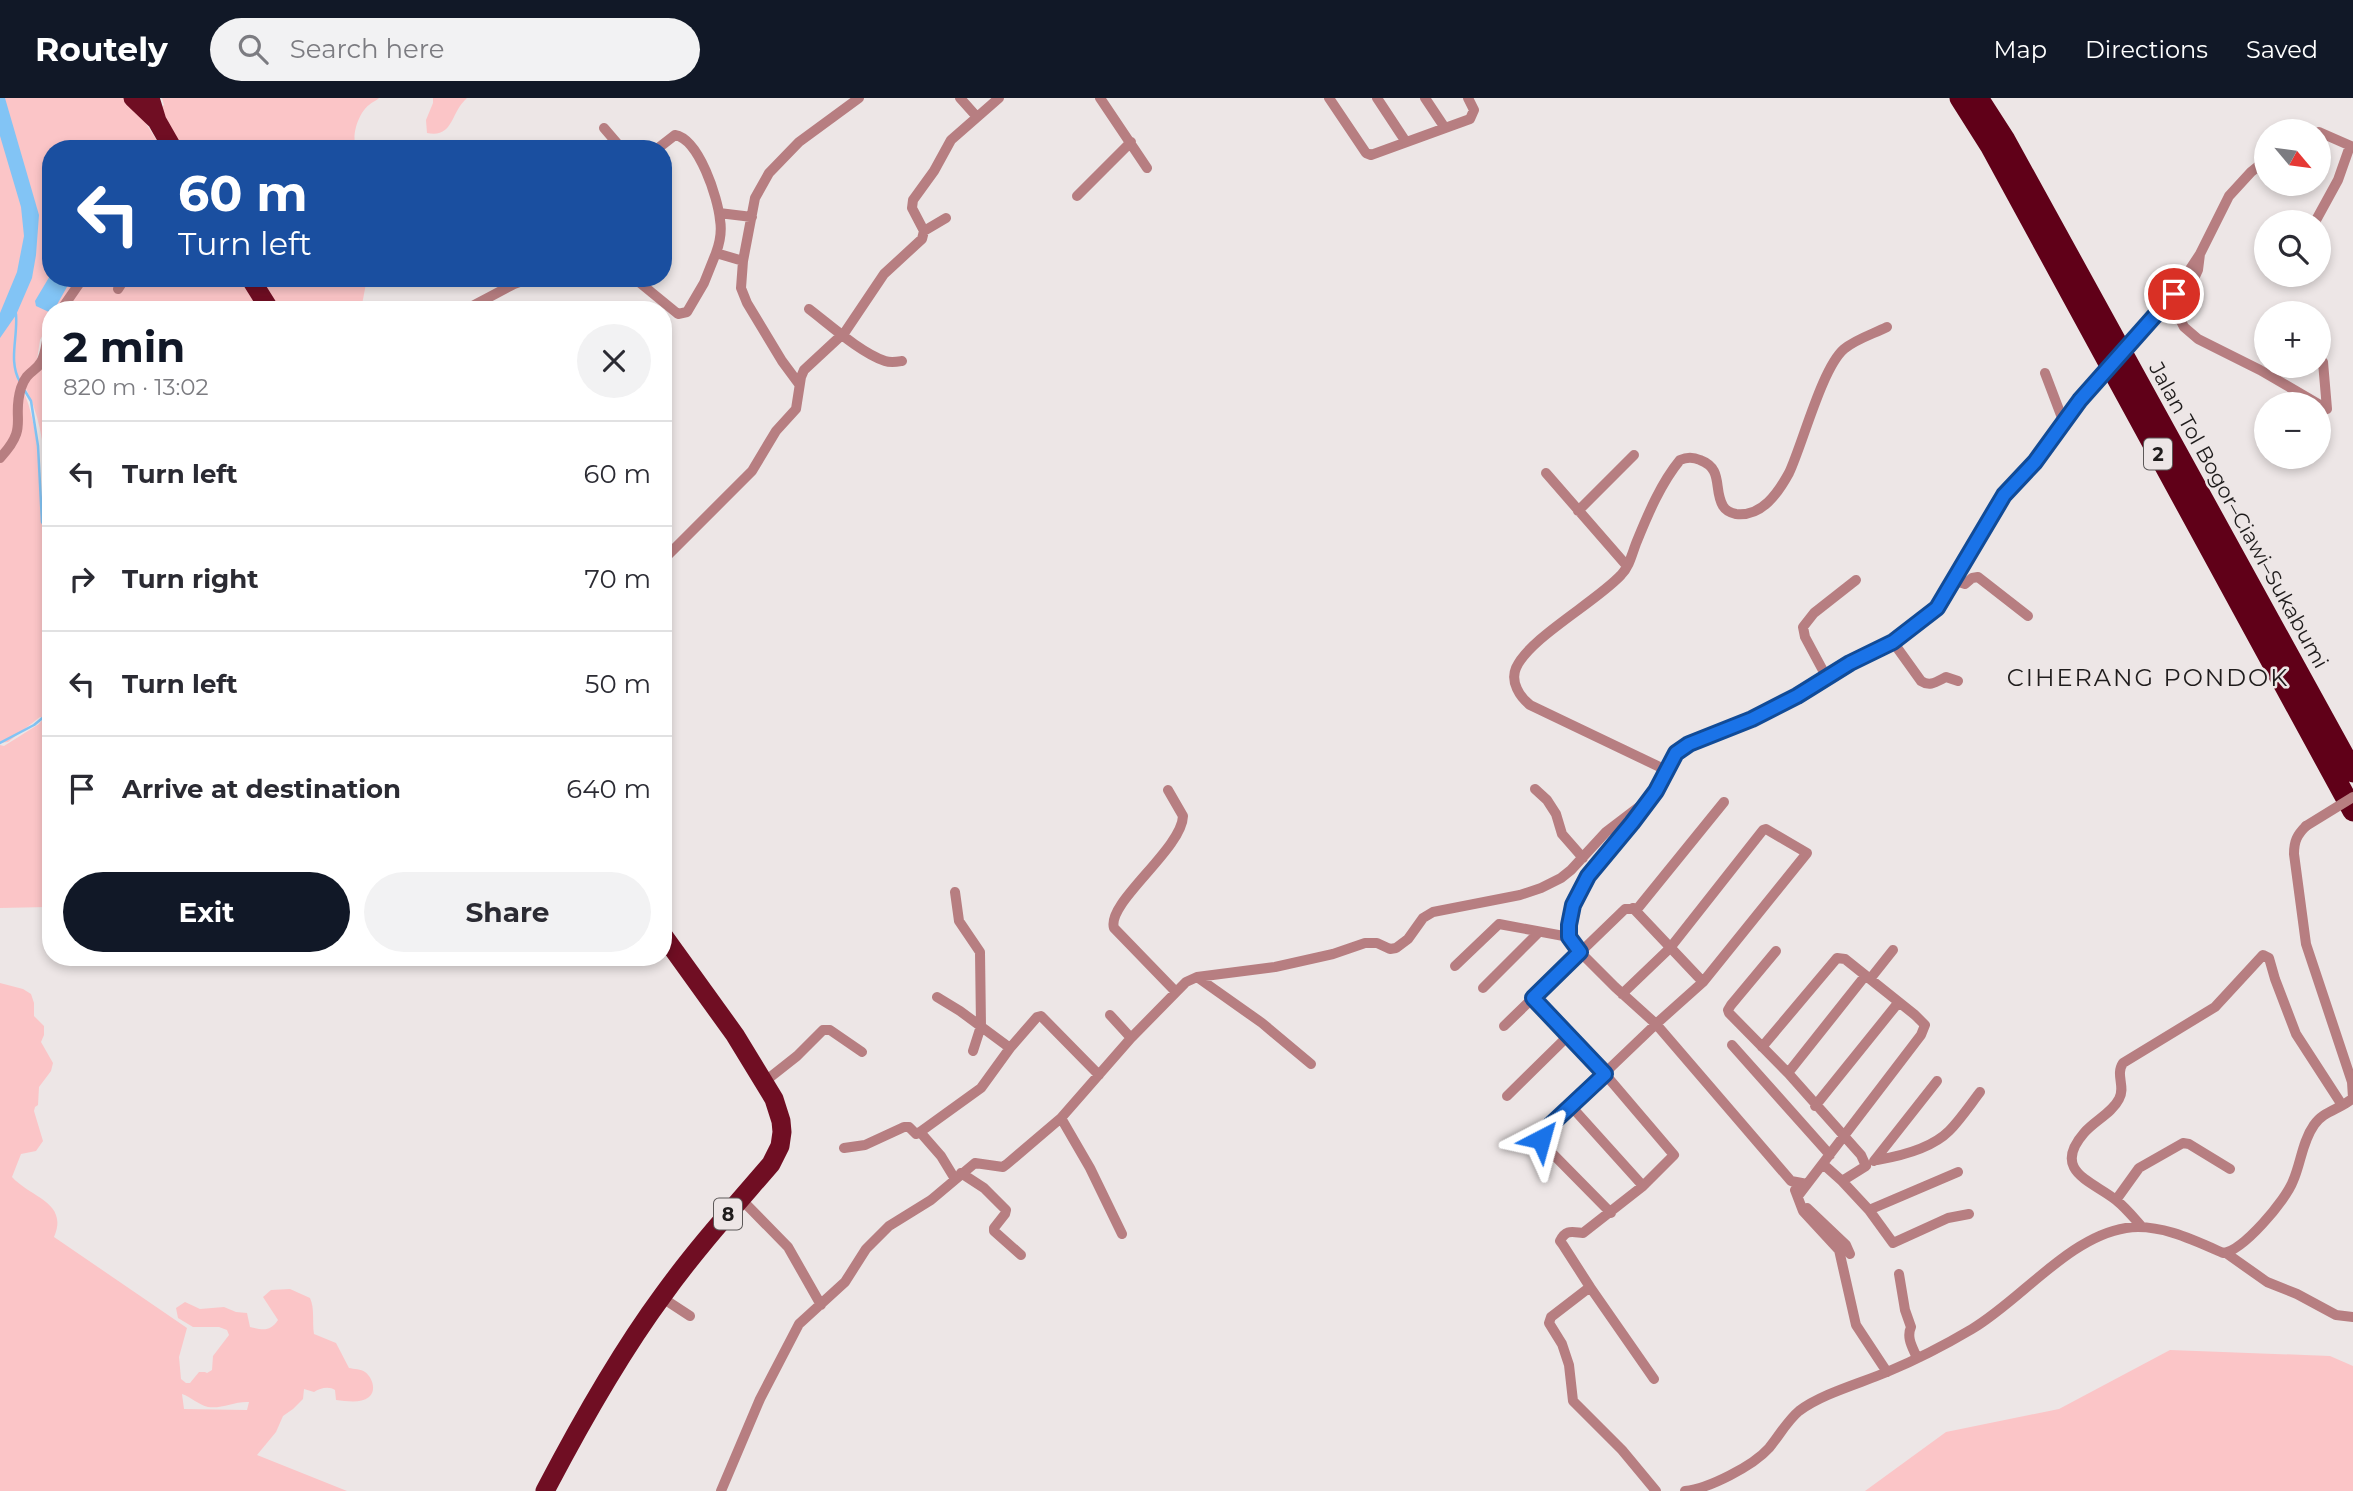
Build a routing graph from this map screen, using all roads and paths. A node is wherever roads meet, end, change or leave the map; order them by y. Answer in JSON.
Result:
{"nodes":[{"id":1,"x":859,"y":98,"type":"edge"},
{"id":2,"x":960,"y":98,"type":"edge"},
{"id":3,"x":999,"y":98,"type":"edge"},
{"id":4,"x":1100,"y":98,"type":"edge"},
{"id":5,"x":1329,"y":98,"type":"edge"},
{"id":6,"x":1377,"y":98,"type":"edge"},
{"id":7,"x":1425,"y":98,"type":"edge"},
{"id":8,"x":1468,"y":98,"type":"edge"},
{"id":9,"x":1960,"y":98,"type":"edge"},
{"id":10,"x":1978,"y":98,"type":"edge"},
{"id":11,"x":140,"y":100,"type":"edge"},
{"id":12,"x":977,"y":117,"type":"junction"},
{"id":13,"x":604,"y":128,"type":"dead end"},
{"id":14,"x":1445,"y":128,"type":"junction"},
{"id":15,"x":2331,"y":137,"type":"edge"},
{"id":16,"x":168,"y":140,"type":"edge"},
{"id":17,"x":614,"y":140,"type":"edge"},
{"id":18,"x":669,"y":140,"type":"edge"},
{"id":19,"x":1130,"y":142,"type":"junction"},
{"id":20,"x":1406,"y":142,"type":"junction"},
{"id":21,"x":2352,"y":147,"type":"edge"},
{"id":22,"x":1147,"y":168,"type":"dead end"},
{"id":23,"x":2254,"y":170,"type":"edge"},
{"id":24,"x":1077,"y":196,"type":"dead end"},
{"id":25,"x":2322,"y":210,"type":"edge"},
{"id":26,"x":719,"y":213,"type":"junction"},
{"id":27,"x":751,"y":217,"type":"junction"},
{"id":28,"x":946,"y":218,"type":"dead end"},
{"id":29,"x":924,"y":231,"type":"junction"},
{"id":30,"x":716,"y":253,"type":"junction"},
{"id":31,"x":2200,"y":254,"type":"junction"},
{"id":32,"x":743,"y":261,"type":"junction"},
{"id":33,"x":508,"y":287,"type":"edge"},
{"id":34,"x":645,"y":287,"type":"edge"},
{"id":35,"x":478,"y":301,"type":"edge"},
{"id":36,"x":662,"y":301,"type":"edge"},
{"id":37,"x":672,"y":309,"type":"edge"},
{"id":38,"x":809,"y":309,"type":"dead end"},
{"id":39,"x":1887,"y":327,"type":"dead end"},
{"id":40,"x":843,"y":335,"type":"junction"},
{"id":41,"x":42,"y":358,"type":"edge"},
{"id":42,"x":902,"y":361,"type":"dead end"},
{"id":43,"x":2254,"y":369,"type":"edge"},
{"id":44,"x":2045,"y":373,"type":"dead end"},
{"id":45,"x":2271,"y":378,"type":"edge"},
{"id":46,"x":2324,"y":378,"type":"edge"},
{"id":47,"x":799,"y":384,"type":"junction"},
{"id":48,"x":2064,"y":423,"type":"junction"},
{"id":49,"x":1634,"y":455,"type":"dead end"},
{"id":50,"x":0,"y":458,"type":"edge"},
{"id":51,"x":1546,"y":473,"type":"dead end"},
{"id":52,"x":1578,"y":511,"type":"junction"},
{"id":53,"x":672,"y":551,"type":"edge"},
{"id":54,"x":1627,"y":566,"type":"junction"},
{"id":55,"x":1856,"y":580,"type":"dead end"},
{"id":56,"x":1953,"y":580,"type":"junction"},
{"id":57,"x":2028,"y":616,"type":"dead end"},
{"id":58,"x":1893,"y":642,"type":"junction"},
{"id":59,"x":1827,"y":678,"type":"junction"},
{"id":60,"x":1958,"y":681,"type":"dead end"},
{"id":61,"x":1666,"y":770,"type":"junction"},
{"id":62,"x":2353,"y":772,"type":"edge"},
{"id":63,"x":1535,"y":789,"type":"dead end"},
{"id":64,"x":1168,"y":790,"type":"dead end"},
{"id":65,"x":2353,"y":797,"type":"edge"},
{"id":66,"x":1648,"y":800,"type":"junction"},
{"id":67,"x":1724,"y":802,"type":"dead end"},
{"id":68,"x":2353,"y":811,"type":"edge"},
{"id":69,"x":1583,"y":858,"type":"junction"},
{"id":70,"x":956,"y":892,"type":"dead end"},
{"id":71,"x":1633,"y":908,"type":"junction"},
{"id":72,"x":1539,"y":932,"type":"junction"},
{"id":73,"x":1569,"y":937,"type":"junction"},
{"id":74,"x":672,"y":948,"type":"edge"},
{"id":75,"x":1670,"y":948,"type":"junction"},
{"id":76,"x":1893,"y":950,"type":"dead end"},
{"id":77,"x":1776,"y":951,"type":"dead end"},
{"id":78,"x":1580,"y":952,"type":"junction"},
{"id":79,"x":1455,"y":966,"type":"dead end"},
{"id":80,"x":1197,"y":977,"type":"junction"},
{"id":81,"x":1867,"y":977,"type":"junction"},
{"id":82,"x":1703,"y":982,"type":"junction"},
{"id":83,"x":1483,"y":988,"type":"dead end"},
{"id":84,"x":1175,"y":991,"type":"junction"},
{"id":85,"x":1622,"y":994,"type":"junction"},
{"id":86,"x":937,"y":997,"type":"dead end"},
{"id":87,"x":1533,"y":998,"type":"junction"},
{"id":88,"x":1898,"y":1003,"type":"junction"},
{"id":89,"x":1110,"y":1015,"type":"dead end"},
{"id":90,"x":1656,"y":1024,"type":"junction"},
{"id":91,"x":981,"y":1026,"type":"junction"},
{"id":92,"x":1504,"y":1026,"type":"dead end"},
{"id":93,"x":1569,"y":1035,"type":"junction"},
{"id":94,"x":1131,"y":1038,"type":"junction"},
{"id":95,"x":1732,"y":1045,"type":"dead end"},
{"id":96,"x":1762,"y":1047,"type":"junction"},
{"id":97,"x":1010,"y":1048,"type":"junction"},
{"id":98,"x":974,"y":1051,"type":"dead end"},
{"id":99,"x":862,"y":1052,"type":"dead end"},
{"id":100,"x":1311,"y":1064,"type":"dead end"},
{"id":101,"x":1787,"y":1073,"type":"junction"},
{"id":102,"x":1605,"y":1074,"type":"junction"},
{"id":103,"x":1099,"y":1075,"type":"junction"},
{"id":104,"x":1937,"y":1081,"type":"dead end"},
{"id":105,"x":764,"y":1082,"type":"junction"},
{"id":106,"x":1980,"y":1092,"type":"dead end"},
{"id":107,"x":1507,"y":1096,"type":"dead end"},
{"id":108,"x":2353,"y":1098,"type":"edge"},
{"id":109,"x":1570,"y":1105,"type":"junction"},
{"id":110,"x":2342,"y":1105,"type":"junction"},
{"id":111,"x":1815,"y":1106,"type":"junction"},
{"id":112,"x":1061,"y":1118,"type":"junction"},
{"id":113,"x":920,"y":1132,"type":"junction"},
{"id":114,"x":1844,"y":1135,"type":"junction"},
{"id":115,"x":844,"y":1148,"type":"dead end"},
{"id":116,"x":1826,"y":1159,"type":"junction"},
{"id":117,"x":1877,"y":1160,"type":"junction"},
{"id":118,"x":1866,"y":1166,"type":"junction"},
{"id":119,"x":2230,"y":1169,"type":"dead end"},
{"id":120,"x":1958,"y":1172,"type":"dead end"},
{"id":121,"x":958,"y":1176,"type":"junction"},
{"id":122,"x":1791,"y":1181,"type":"junction"},
{"id":123,"x":1842,"y":1181,"type":"junction"},
{"id":124,"x":1807,"y":1184,"type":"junction"},
{"id":125,"x":1643,"y":1186,"type":"junction"},
{"id":126,"x":741,"y":1199,"type":"junction"},
{"id":127,"x":2116,"y":1200,"type":"junction"},
{"id":128,"x":1800,"y":1201,"type":"junction"},
{"id":129,"x":1870,"y":1210,"type":"junction"},
{"id":130,"x":1611,"y":1213,"type":"junction"},
{"id":131,"x":1969,"y":1214,"type":"dead end"},
{"id":132,"x":2143,"y":1227,"type":"junction"},
{"id":133,"x":1122,"y":1234,"type":"dead end"},
{"id":134,"x":2226,"y":1253,"type":"junction"},
{"id":135,"x":1850,"y":1254,"type":"dead end"},
{"id":136,"x":1021,"y":1255,"type":"dead end"},
{"id":137,"x":1899,"y":1274,"type":"dead end"},
{"id":138,"x":1590,"y":1287,"type":"junction"},
{"id":139,"x":661,"y":1297,"type":"junction"},
{"id":140,"x":821,"y":1305,"type":"junction"},
{"id":141,"x":690,"y":1316,"type":"dead end"},
{"id":142,"x":2353,"y":1317,"type":"edge"},
{"id":143,"x":1917,"y":1358,"type":"junction"},
{"id":144,"x":1887,"y":1372,"type":"junction"},
{"id":145,"x":1654,"y":1379,"type":"dead end"},
{"id":146,"x":545,"y":1491,"type":"edge"},
{"id":147,"x":721,"y":1491,"type":"edge"},
{"id":148,"x":1656,"y":1491,"type":"edge"},
{"id":149,"x":1685,"y":1491,"type":"edge"}],
"edges":[{"from":1,"to":27,"type":"street"},
{"from":2,"to":12,"type":"street"},
{"from":3,"to":12,"type":"street"},
{"from":4,"to":19,"type":"street"},
{"from":5,"to":20,"type":"street"},
{"from":6,"to":20,"type":"street"},
{"from":7,"to":14,"type":"street"},
{"from":8,"to":14,"type":"street"},
{"from":9,"to":68,"type":"highway","name":"Jalan Tol Bogor–Ciawi–Sukabumi","number":"2"},
{"from":10,"to":62,"type":"highway","name":"Jalan Tol Bogor–Ciawi–Sukabumi","number":"2"},
{"from":11,"to":16,"type":"highway"},
{"from":12,"to":29,"type":"street"},
{"from":13,"to":17,"type":"street"},
{"from":14,"to":20,"type":"street"},
{"from":15,"to":21,"type":"street"},
{"from":18,"to":26,"type":"street"},
{"from":19,"to":22,"type":"street"},
{"from":19,"to":24,"type":"street"},
{"from":21,"to":25,"type":"street"},
{"from":23,"to":31,"type":"street"},
{"from":26,"to":27,"type":"street"},
{"from":26,"to":30,"type":"street"},
{"from":27,"to":32,"type":"street"},
{"from":28,"to":29,"type":"street"},
{"from":29,"to":40,"type":"street"},
{"from":30,"to":32,"type":"street"},
{"from":30,"to":37,"type":"street"},
{"from":31,"to":43,"type":"street"},
{"from":31,"to":48,"type":"street","bridge":true},
{"from":32,"to":47,"type":"street"},
{"from":33,"to":35,"type":"street"},
{"from":34,"to":36,"type":"street"},
{"from":38,"to":40,"type":"street"},
{"from":39,"to":54,"type":"street"},
{"from":40,"to":42,"type":"street"},
{"from":40,"to":47,"type":"street"},
{"from":41,"to":50,"type":"street"},
{"from":44,"to":48,"type":"street"},
{"from":45,"to":46,"type":"street"},
{"from":47,"to":53,"type":"street"},
{"from":48,"to":56,"type":"street"},
{"from":49,"to":52,"type":"street"},
{"from":51,"to":52,"type":"street"},
{"from":52,"to":54,"type":"street"},
{"from":54,"to":61,"type":"street"},
{"from":55,"to":59,"type":"street"},
{"from":56,"to":57,"type":"street"},
{"from":56,"to":58,"type":"street"},
{"from":58,"to":59,"type":"street"},
{"from":58,"to":60,"type":"street"},
{"from":59,"to":61,"type":"street"},
{"from":61,"to":66,"type":"street"},
{"from":63,"to":69,"type":"street"},
{"from":64,"to":84,"type":"street"},
{"from":65,"to":108,"type":"street","bridge":true},
{"from":66,"to":69,"type":"street"},
{"from":66,"to":73,"type":"street"},
{"from":67,"to":71,"type":"street"},
{"from":69,"to":80,"type":"street"},
{"from":70,"to":91,"type":"street"},
{"from":71,"to":75,"type":"street"},
{"from":71,"to":78,"type":"street"},
{"from":72,"to":73,"type":"street"},
{"from":72,"to":79,"type":"street"},
{"from":72,"to":83,"type":"street"},
{"from":73,"to":78,"type":"street"},
{"from":74,"to":105,"type":"highway","number":"8"},
{"from":75,"to":82,"type":"street"},
{"from":75,"to":82,"type":"street"},
{"from":75,"to":85,"type":"street"},
{"from":76,"to":81,"type":"street"},
{"from":77,"to":96,"type":"street"},
{"from":78,"to":85,"type":"street"},
{"from":78,"to":87,"type":"street"},
{"from":80,"to":84,"type":"street"},
{"from":80,"to":100,"type":"street"},
{"from":81,"to":88,"type":"street"},
{"from":81,"to":96,"type":"street"},
{"from":81,"to":101,"type":"street"},
{"from":82,"to":90,"type":"street"},
{"from":84,"to":94,"type":"street"},
{"from":85,"to":90,"type":"street"},
{"from":86,"to":91,"type":"street"},
{"from":87,"to":92,"type":"street"},
{"from":87,"to":93,"type":"street"},
{"from":88,"to":111,"type":"street"},
{"from":88,"to":114,"type":"street"},
{"from":89,"to":94,"type":"street"},
{"from":90,"to":102,"type":"street"},
{"from":90,"to":122,"type":"street"},
{"from":91,"to":97,"type":"street"},
{"from":91,"to":98,"type":"street"},
{"from":93,"to":102,"type":"street"},
{"from":93,"to":107,"type":"street"},
{"from":94,"to":103,"type":"street"},
{"from":95,"to":116,"type":"street"},
{"from":96,"to":101,"type":"street"},
{"from":97,"to":103,"type":"street"},
{"from":97,"to":113,"type":"street"},
{"from":99,"to":105,"type":"street"},
{"from":101,"to":111,"type":"street"},
{"from":102,"to":109,"type":"street"},
{"from":102,"to":125,"type":"street"},
{"from":103,"to":112,"type":"street"},
{"from":104,"to":117,"type":"street"},
{"from":105,"to":126,"type":"highway","number":"8"},
{"from":106,"to":117,"type":"street"},
{"from":108,"to":110,"type":"street"},
{"from":109,"to":125,"type":"street"},
{"from":109,"to":130,"type":"street"},
{"from":110,"to":127,"type":"street"},
{"from":110,"to":134,"type":"street"},
{"from":111,"to":114,"type":"street"},
{"from":112,"to":121,"type":"street"},
{"from":112,"to":133,"type":"street"},
{"from":113,"to":115,"type":"street"},
{"from":113,"to":121,"type":"street"},
{"from":114,"to":116,"type":"street"},
{"from":114,"to":118,"type":"street"},
{"from":116,"to":123,"type":"street"},
{"from":116,"to":124,"type":"street"},
{"from":117,"to":118,"type":"street"},
{"from":118,"to":123,"type":"street"},
{"from":119,"to":127,"type":"street"},
{"from":120,"to":129,"type":"street"},
{"from":121,"to":136,"type":"street"},
{"from":121,"to":140,"type":"street"},
{"from":122,"to":124,"type":"street"},
{"from":122,"to":128,"type":"street"},
{"from":123,"to":129,"type":"street"},
{"from":124,"to":128,"type":"street"},
{"from":125,"to":130,"type":"street"},
{"from":126,"to":139,"type":"highway","number":"8"},
{"from":126,"to":140,"type":"street"},
{"from":127,"to":132,"type":"street"},
{"from":128,"to":135,"type":"street"},
{"from":128,"to":144,"type":"street"},
{"from":129,"to":131,"type":"street"},
{"from":130,"to":138,"type":"street"},
{"from":132,"to":134,"type":"street"},
{"from":132,"to":143,"type":"street"},
{"from":134,"to":142,"type":"street"},
{"from":137,"to":143,"type":"street"},
{"from":138,"to":145,"type":"street"},
{"from":138,"to":148,"type":"street"},
{"from":139,"to":141,"type":"street"},
{"from":139,"to":146,"type":"highway","number":"8"},
{"from":140,"to":147,"type":"street"},
{"from":143,"to":144,"type":"street"},
{"from":144,"to":149,"type":"street"}]}
